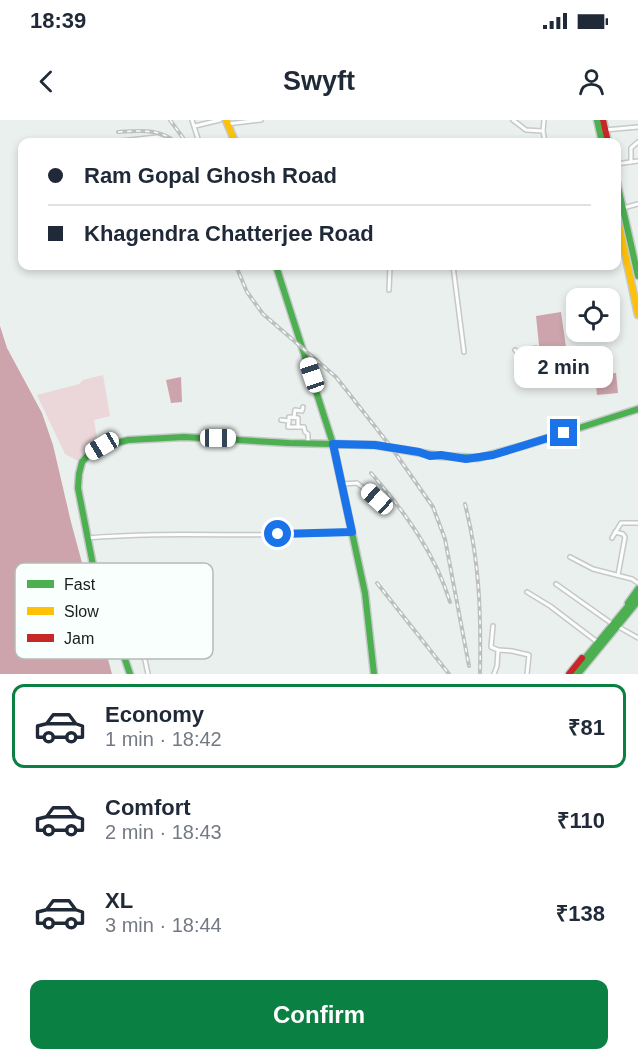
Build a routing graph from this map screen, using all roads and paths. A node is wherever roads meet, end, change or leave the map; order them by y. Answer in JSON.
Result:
{"nodes":[{"id":1,"x":192,"y":120,"type":"edge"},
{"id":2,"x":220,"y":120,"type":"edge"},
{"id":3,"x":261,"y":120,"type":"edge"},
{"id":4,"x":513,"y":120,"type":"edge"},
{"id":5,"x":544,"y":120,"type":"edge"},
{"id":6,"x":597,"y":120,"type":"edge"},
{"id":7,"x":603,"y":120,"type":"edge"},
{"id":8,"x":203,"y":122,"type":"edge"},
{"id":9,"x":227,"y":122,"type":"edge"},
{"id":10,"x":195,"y":126,"type":"junction"},
{"id":11,"x":638,"y":127,"type":"edge"},
{"id":12,"x":605,"y":129,"type":"junction"},
{"id":13,"x":543,"y":131,"type":"junction"},
{"id":14,"x":198,"y":138,"type":"edge"},
{"id":15,"x":233,"y":138,"type":"edge"},
{"id":16,"x":544,"y":138,"type":"edge"},
{"id":17,"x":601,"y":138,"type":"edge"},
{"id":18,"x":607,"y":138,"type":"edge"},
{"id":19,"x":638,"y":142,"type":"edge"},
{"id":20,"x":638,"y":161,"type":"edge"},
{"id":21,"x":631,"y":162,"type":"junction"},
{"id":22,"x":621,"y":163,"type":"edge"},
{"id":23,"x":638,"y":204,"type":"edge"},
{"id":24,"x":621,"y":209,"type":"edge"},
{"id":25,"x":621,"y":212,"type":"edge"},
{"id":26,"x":621,"y":237,"type":"edge"},
{"id":27,"x":635,"y":252,"type":"edge"},
{"id":28,"x":277,"y":270,"type":"edge"},
{"id":29,"x":390,"y":270,"type":"edge"},
{"id":30,"x":454,"y":270,"type":"edge"},
{"id":31,"x":629,"y":272,"type":"junction"},
{"id":32,"x":637,"y":273,"type":"edge"},
{"id":33,"x":388,"y":290,"type":"dead end"},
{"id":34,"x":638,"y":315,"type":"edge"},
{"id":35,"x":515,"y":350,"type":"dead end"},
{"id":36,"x":464,"y":352,"type":"dead end"},
{"id":37,"x":575,"y":369,"type":"dead end"},
{"id":38,"x":303,"y":407,"type":"dead end"},
{"id":39,"x":638,"y":409,"type":"edge"},
{"id":40,"x":294,"y":417,"type":"junction"},
{"id":41,"x":281,"y":420,"type":"dead end"},
{"id":42,"x":289,"y":421,"type":"junction"},
{"id":43,"x":298,"y":427,"type":"junction"},
{"id":44,"x":308,"y":443,"type":"junction"},
{"id":45,"x":333,"y":444,"type":"junction"},
{"id":46,"x":341,"y":484,"type":"junction"},
{"id":47,"x":377,"y":499,"type":"dead end"},
{"id":48,"x":638,"y":523,"type":"edge"},
{"id":49,"x":352,"y":532,"type":"junction"},
{"id":50,"x":615,"y":532,"type":"junction"},
{"id":51,"x":86,"y":538,"type":"junction"},
{"id":52,"x":612,"y":538,"type":"dead end"},
{"id":53,"x":570,"y":557,"type":"dead end"},
{"id":54,"x":93,"y":563,"type":"edge"},
{"id":55,"x":618,"y":575,"type":"junction"},
{"id":56,"x":638,"y":583,"type":"edge"},
{"id":57,"x":556,"y":584,"type":"dead end"},
{"id":58,"x":638,"y":591,"type":"edge"},
{"id":59,"x":527,"y":592,"type":"dead end"},
{"id":60,"x":638,"y":601,"type":"edge"},
{"id":61,"x":614,"y":624,"type":"junction"},
{"id":62,"x":493,"y":626,"type":"dead end"},
{"id":63,"x":638,"y":638,"type":"edge"},
{"id":64,"x":596,"y":641,"type":"junction"},
{"id":65,"x":498,"y":650,"type":"junction"},
{"id":66,"x":125,"y":659,"type":"edge"},
{"id":67,"x":144,"y":659,"type":"edge"},
{"id":68,"x":130,"y":674,"type":"edge"},
{"id":69,"x":148,"y":674,"type":"edge"},
{"id":70,"x":374,"y":674,"type":"edge"},
{"id":71,"x":494,"y":674,"type":"edge"},
{"id":72,"x":527,"y":674,"type":"edge"},
{"id":73,"x":570,"y":674,"type":"edge"},
{"id":74,"x":578,"y":674,"type":"edge"}],
"edges":[{"from":1,"to":10,"type":"street"},
{"from":2,"to":8,"type":"street"},
{"from":3,"to":9,"type":"street"},
{"from":4,"to":13,"type":"street"},
{"from":5,"to":13,"type":"street"},
{"from":6,"to":17,"type":"street"},
{"from":7,"to":12,"type":"street"},
{"from":8,"to":10,"type":"street"},
{"from":9,"to":15,"type":"street"},
{"from":10,"to":14,"type":"street"},
{"from":11,"to":12,"type":"street"},
{"from":12,"to":18,"type":"street"},
{"from":13,"to":16,"type":"street"},
{"from":19,"to":21,"type":"street"},
{"from":20,"to":21,"type":"street"},
{"from":21,"to":22,"type":"street"},
{"from":23,"to":24,"type":"street"},
{"from":25,"to":27,"type":"street"},
{"from":26,"to":31,"type":"street"},
{"from":27,"to":32,"type":"street"},
{"from":28,"to":45,"type":"street"},
{"from":29,"to":33,"type":"street"},
{"from":30,"to":36,"type":"street"},
{"from":31,"to":32,"type":"street"},
{"from":31,"to":34,"type":"street"},
{"from":35,"to":37,"type":"street"},
{"from":38,"to":40,"type":"street"},
{"from":39,"to":45,"type":"street"},
{"from":40,"to":42,"type":"street"},
{"from":40,"to":43,"type":"street"},
{"from":41,"to":42,"type":"street"},
{"from":42,"to":43,"type":"street"},
{"from":43,"to":44,"type":"street"},
{"from":44,"to":45,"type":"street"},
{"from":44,"to":51,"type":"street"},
{"from":45,"to":46,"type":"street"},
{"from":46,"to":47,"type":"street"},
{"from":46,"to":49,"type":"street"},
{"from":48,"to":50,"type":"street"},
{"from":49,"to":51,"type":"street"},
{"from":49,"to":70,"type":"street"},
{"from":50,"to":52,"type":"street"},
{"from":50,"to":55,"type":"street"},
{"from":51,"to":54,"type":"street"},
{"from":53,"to":55,"type":"street"},
{"from":55,"to":56,"type":"street"},
{"from":57,"to":61,"type":"street"},
{"from":58,"to":61,"type":"street"},
{"from":58,"to":73,"type":"street"},
{"from":59,"to":64,"type":"street"},
{"from":60,"to":61,"type":"street"},
{"from":61,"to":63,"type":"street"},
{"from":61,"to":64,"type":"street"},
{"from":61,"to":74,"type":"street"},
{"from":62,"to":65,"type":"street"},
{"from":64,"to":73,"type":"street"},
{"from":65,"to":71,"type":"street"},
{"from":65,"to":72,"type":"street"},
{"from":66,"to":68,"type":"street"},
{"from":67,"to":69,"type":"street"}]}
